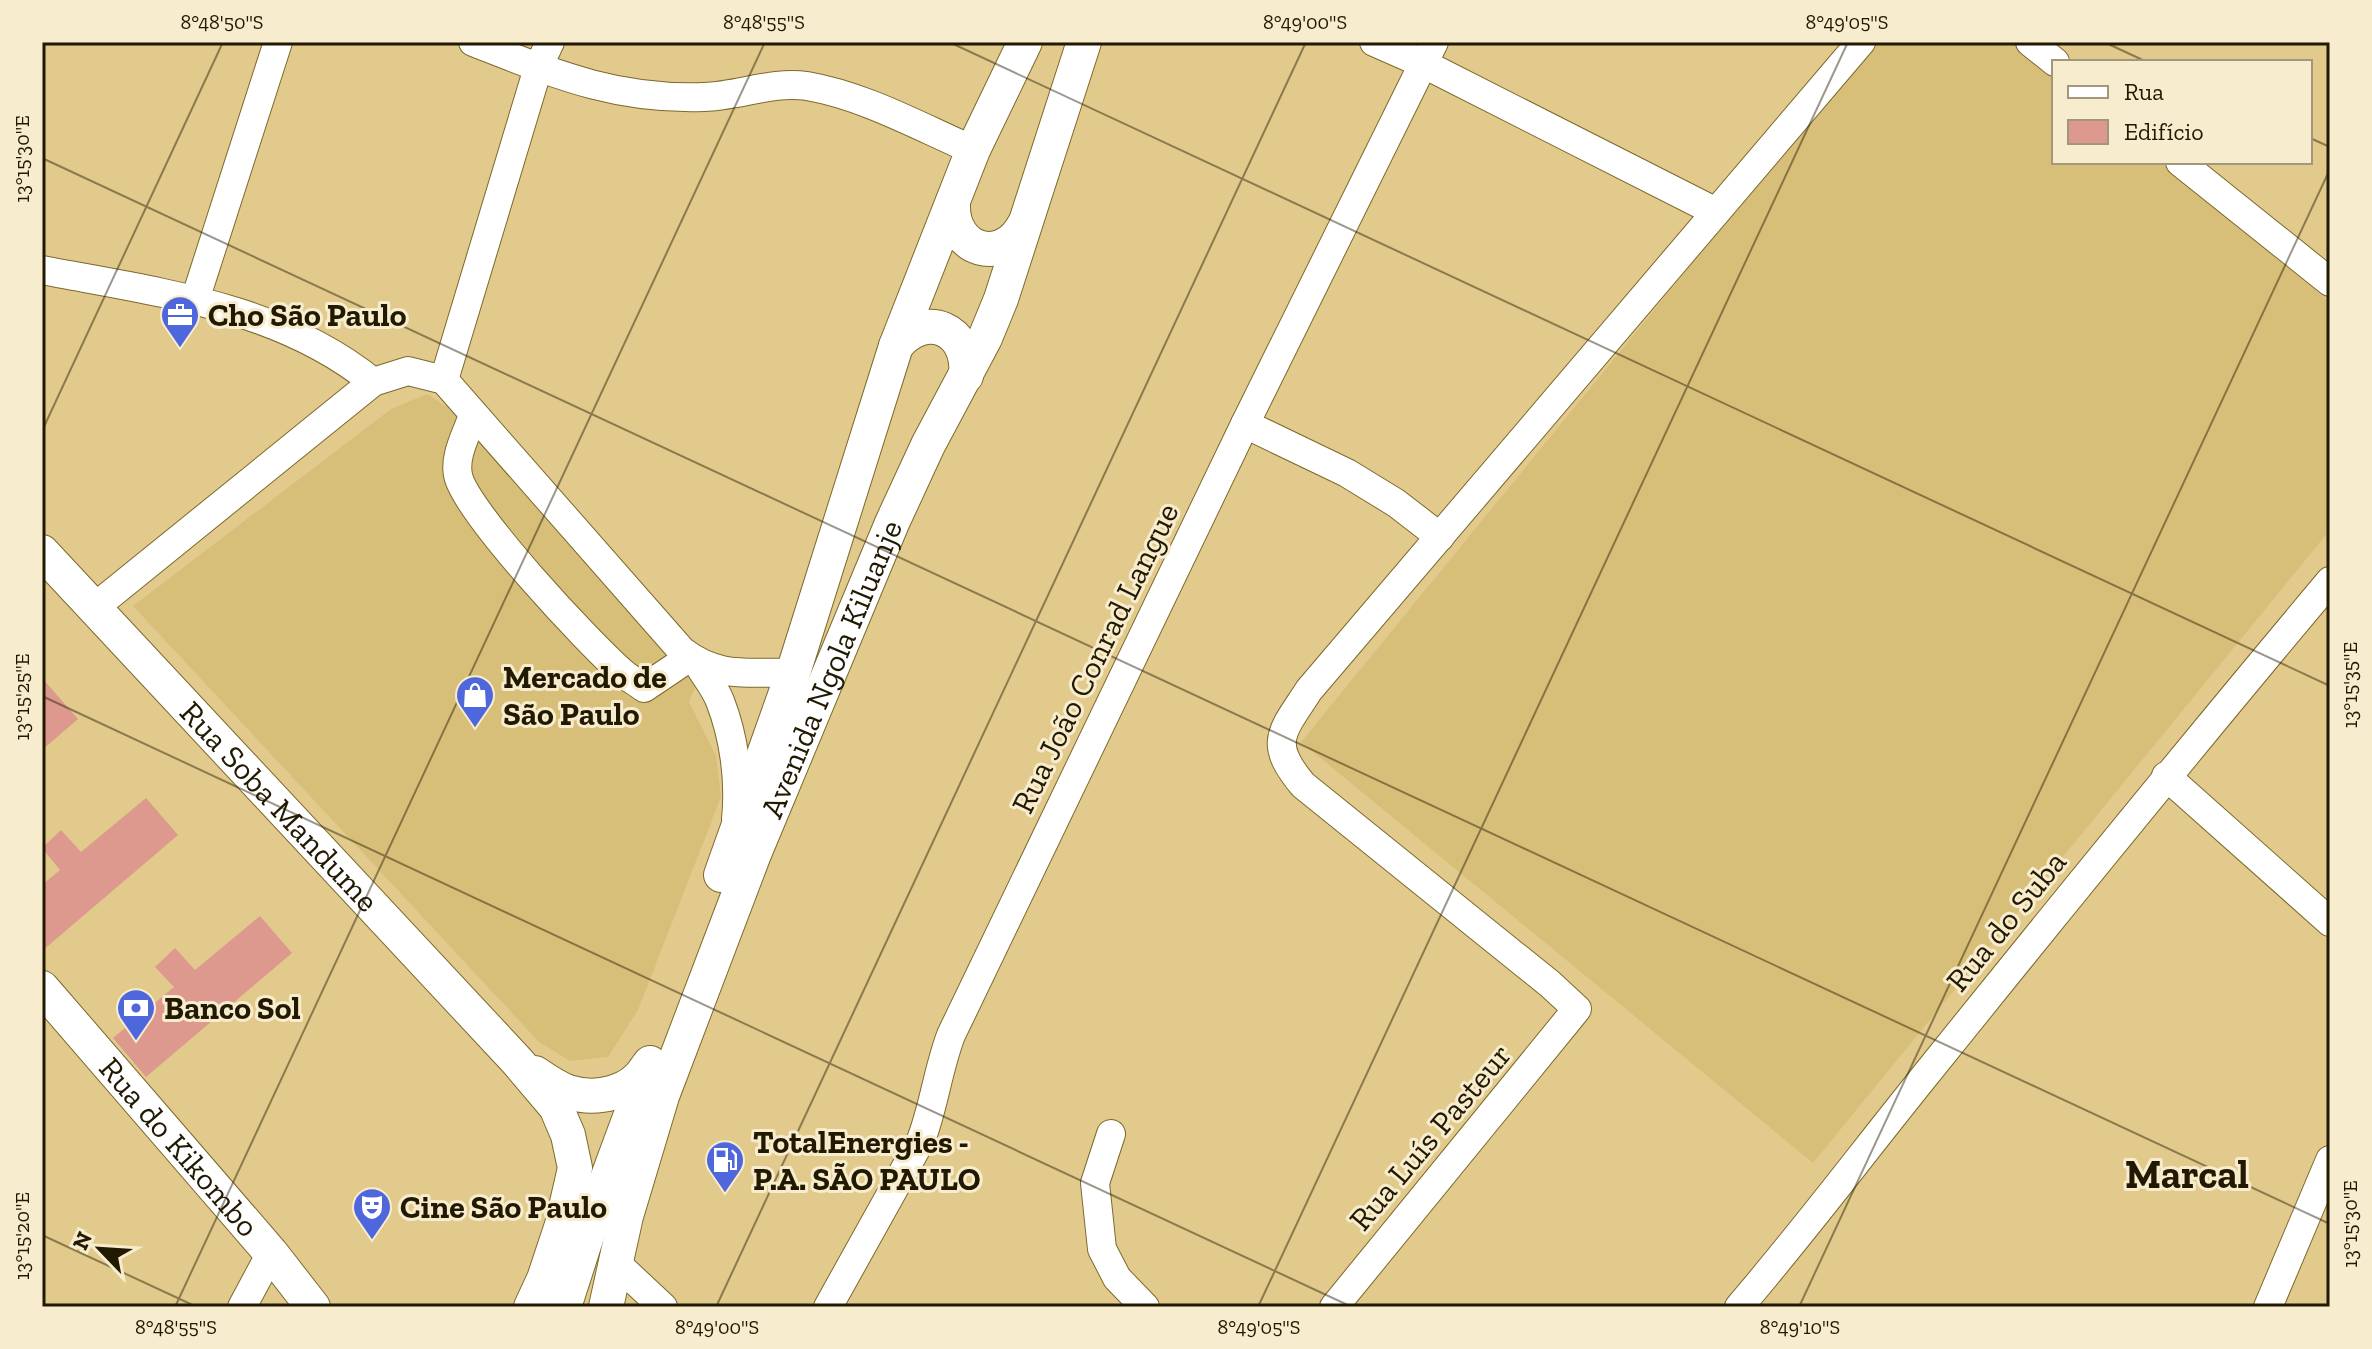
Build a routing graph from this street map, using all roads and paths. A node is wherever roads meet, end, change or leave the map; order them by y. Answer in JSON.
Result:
{"nodes":[{"id":1,"x":278,"y":42,"type":"edge"},
{"id":2,"x":473,"y":42,"type":"edge"},
{"id":3,"x":550,"y":42,"type":"edge"},
{"id":4,"x":1025,"y":42,"type":"edge"},
{"id":5,"x":1084,"y":42,"type":"edge"},
{"id":6,"x":1374,"y":42,"type":"edge"},
{"id":7,"x":1861,"y":42,"type":"edge"},
{"id":8,"x":2030,"y":42,"type":"edge"},
{"id":9,"x":1429,"y":53,"type":"edge"},
{"id":10,"x":2052,"y":60,"type":"edge"},
{"id":11,"x":538,"y":68,"type":"junction"},
{"id":12,"x":973,"y":150,"type":"junction"},
{"id":13,"x":2185,"y":164,"type":"edge"},
{"id":14,"x":953,"y":205,"type":"junction"},
{"id":15,"x":1716,"y":212,"type":"junction"},
{"id":16,"x":1024,"y":225,"type":"junction"},
{"id":17,"x":42,"y":270,"type":"edge"},
{"id":18,"x":2330,"y":282,"type":"edge"},
{"id":19,"x":195,"y":300,"type":"junction"},
{"id":20,"x":896,"y":346,"type":"junction"},
{"id":21,"x":966,"y":376,"type":"junction"},
{"id":22,"x":444,"y":380,"type":"junction"},
{"id":23,"x":373,"y":382,"type":"junction"},
{"id":24,"x":473,"y":415,"type":"junction"},
{"id":25,"x":1245,"y":424,"type":"junction"},
{"id":26,"x":1440,"y":537,"type":"junction"},
{"id":27,"x":42,"y":552,"type":"edge"},
{"id":28,"x":2330,"y":581,"type":"edge"},
{"id":29,"x":95,"y":607,"type":"junction"},
{"id":30,"x":694,"y":660,"type":"junction"},
{"id":31,"x":793,"y":673,"type":"junction"},
{"id":32,"x":2166,"y":776,"type":"junction"},
{"id":33,"x":734,"y":841,"type":"junction"},
{"id":34,"x":2330,"y":922,"type":"edge"},
{"id":35,"x":42,"y":988,"type":"edge"},
{"id":36,"x":517,"y":1061,"type":"junction"},
{"id":37,"x":650,"y":1062,"type":"junction"},
{"id":38,"x":1111,"y":1134,"type":"dead end"},
{"id":39,"x":2330,"y":1160,"type":"edge"},
{"id":40,"x":271,"y":1253,"type":"junction"},
{"id":41,"x":616,"y":1263,"type":"junction"},
{"id":42,"x":242,"y":1307,"type":"edge"},
{"id":43,"x":313,"y":1307,"type":"edge"},
{"id":44,"x":531,"y":1307,"type":"edge"},
{"id":45,"x":564,"y":1307,"type":"edge"},
{"id":46,"x":606,"y":1307,"type":"edge"},
{"id":47,"x":663,"y":1307,"type":"edge"},
{"id":48,"x":828,"y":1307,"type":"edge"},
{"id":49,"x":1145,"y":1307,"type":"edge"},
{"id":50,"x":1334,"y":1307,"type":"edge"},
{"id":51,"x":1739,"y":1307,"type":"edge"},
{"id":52,"x":2268,"y":1307,"type":"edge"}],
"edges":[{"from":1,"to":19,"type":"street"},
{"from":2,"to":11,"type":"street"},
{"from":3,"to":11,"type":"street"},
{"from":4,"to":12,"type":"main road","name":"Avenida Ngola Kiluanje"},
{"from":5,"to":16,"type":"main road","name":"Avenida Ngola Kiluanje"},
{"from":6,"to":9,"type":"street"},
{"from":7,"to":15,"type":"street"},
{"from":8,"to":10,"type":"street"},
{"from":9,"to":15,"type":"street"},
{"from":9,"to":25,"type":"street","name":"Rua João Conrad Langue"},
{"from":11,"to":12,"type":"street"},
{"from":11,"to":22,"type":"street"},
{"from":12,"to":14,"type":"main road","name":"Avenida Ngola Kiluanje"},
{"from":13,"to":18,"type":"street"},
{"from":14,"to":16,"type":"main road"},
{"from":14,"to":20,"type":"main road","name":"Avenida Ngola Kiluanje"},
{"from":15,"to":26,"type":"street"},
{"from":16,"to":21,"type":"main road","name":"Avenida Ngola Kiluanje"},
{"from":17,"to":19,"type":"street"},
{"from":19,"to":23,"type":"street"},
{"from":20,"to":21,"type":"main road"},
{"from":20,"to":31,"type":"main road","name":"Avenida Ngola Kiluanje"},
{"from":21,"to":41,"type":"main road","name":"Avenida Ngola Kiluanje"},
{"from":22,"to":23,"type":"street"},
{"from":22,"to":24,"type":"street"},
{"from":23,"to":29,"type":"street"},
{"from":24,"to":30,"type":"street"},
{"from":24,"to":30,"type":"street"},
{"from":25,"to":26,"type":"street"},
{"from":25,"to":48,"type":"street","name":"Rua João Conrad Langue"},
{"from":26,"to":50,"type":"street","name":"Rua Luís Pasteur"},
{"from":27,"to":29,"type":"main road","name":"Rua Soba Mandume"},
{"from":28,"to":32,"type":"street","name":"Rua do Suba"},
{"from":29,"to":36,"type":"main road","name":"Rua Soba Mandume"},
{"from":30,"to":31,"type":"street"},
{"from":30,"to":33,"type":"street"},
{"from":31,"to":33,"type":"main road","name":"Avenida Ngola Kiluanje"},
{"from":32,"to":34,"type":"street"},
{"from":32,"to":51,"type":"street","name":"Rua do Suba"},
{"from":33,"to":37,"type":"main road","name":"Avenida Ngola Kiluanje"},
{"from":35,"to":40,"type":"main road","name":"Rua do Kikombo"},
{"from":36,"to":37,"type":"main road"},
{"from":36,"to":44,"type":"main road"},
{"from":37,"to":45,"type":"main road","name":"Avenida Ngola Kiluanje"},
{"from":38,"to":49,"type":"street"},
{"from":39,"to":52,"type":"street"},
{"from":40,"to":42,"type":"street"},
{"from":40,"to":43,"type":"main road","name":"Rua do Kikombo"},
{"from":41,"to":46,"type":"main road","name":"Avenida Ngola Kiluanje"},
{"from":41,"to":47,"type":"street"}]}
